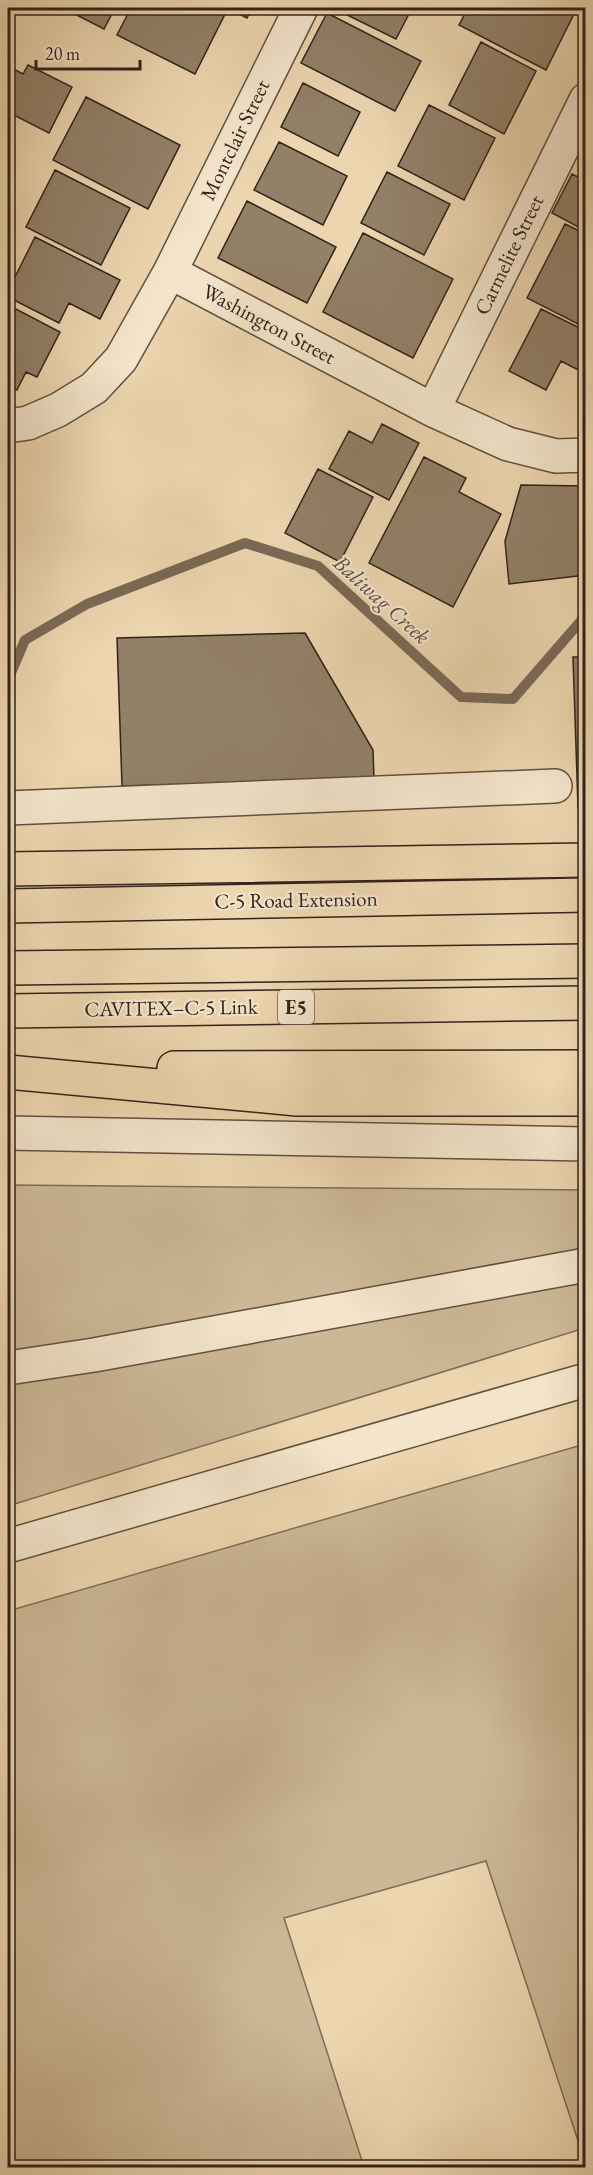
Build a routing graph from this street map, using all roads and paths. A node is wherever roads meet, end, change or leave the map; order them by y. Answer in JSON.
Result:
{"nodes":[{"id":1,"x":301,"y":8,"type":"edge"},
{"id":2,"x":585,"y":100,"type":"edge"},
{"id":3,"x":170,"y":272,"type":"junction"},
{"id":4,"x":433,"y":410,"type":"junction"},
{"id":5,"x":8,"y":426,"type":"edge"},
{"id":6,"x":585,"y":455,"type":"edge"},
{"id":7,"x":555,"y":786,"type":"dead end"},
{"id":8,"x":8,"y":808,"type":"edge"},
{"id":9,"x":585,"y":860,"type":"edge"},
{"id":10,"x":8,"y":869,"type":"edge"},
{"id":11,"x":585,"y":895,"type":"edge"},
{"id":12,"x":8,"y":906,"type":"edge"},
{"id":13,"x":585,"y":961,"type":"edge"},
{"id":14,"x":8,"y":968,"type":"edge"},
{"id":15,"x":585,"y":1003,"type":"edge"},
{"id":16,"x":8,"y":1011,"type":"edge"},
{"id":17,"x":585,"y":1067,"type":"edge"},
{"id":18,"x":8,"y":1070,"type":"edge"},
{"id":19,"x":585,"y":1099,"type":"edge"},
{"id":20,"x":8,"y":1133,"type":"edge"},
{"id":21,"x":585,"y":1144,"type":"edge"},
{"id":22,"x":585,"y":1265,"type":"edge"},
{"id":23,"x":8,"y":1368,"type":"edge"},
{"id":24,"x":585,"y":1380,"type":"edge"},
{"id":25,"x":8,"y":1546,"type":"edge"}],
"edges":[{"from":1,"to":3,"type":"street","name":"Montclair Street"},
{"from":2,"to":4,"type":"street","name":"Carmelite Street"},
{"from":3,"to":4,"type":"street","name":"Washington Street"},
{"from":3,"to":5,"type":"street"},
{"from":4,"to":6,"type":"street","name":"Washington Street"},
{"from":7,"to":8,"type":"street"},
{"from":9,"to":10,"type":"main road","name":"C-5 Road Extension"},
{"from":11,"to":12,"type":"main road","name":"C-5 Road Extension"},
{"from":13,"to":14,"type":"main road"},
{"from":15,"to":16,"type":"main road","name":"CAVITEX–C-5 Link","number":"E5"},
{"from":17,"to":18,"type":"main road"},
{"from":18,"to":19,"type":"main road"},
{"from":20,"to":21,"type":"street"},
{"from":22,"to":23,"type":"street"},
{"from":24,"to":25,"type":"street"}]}
